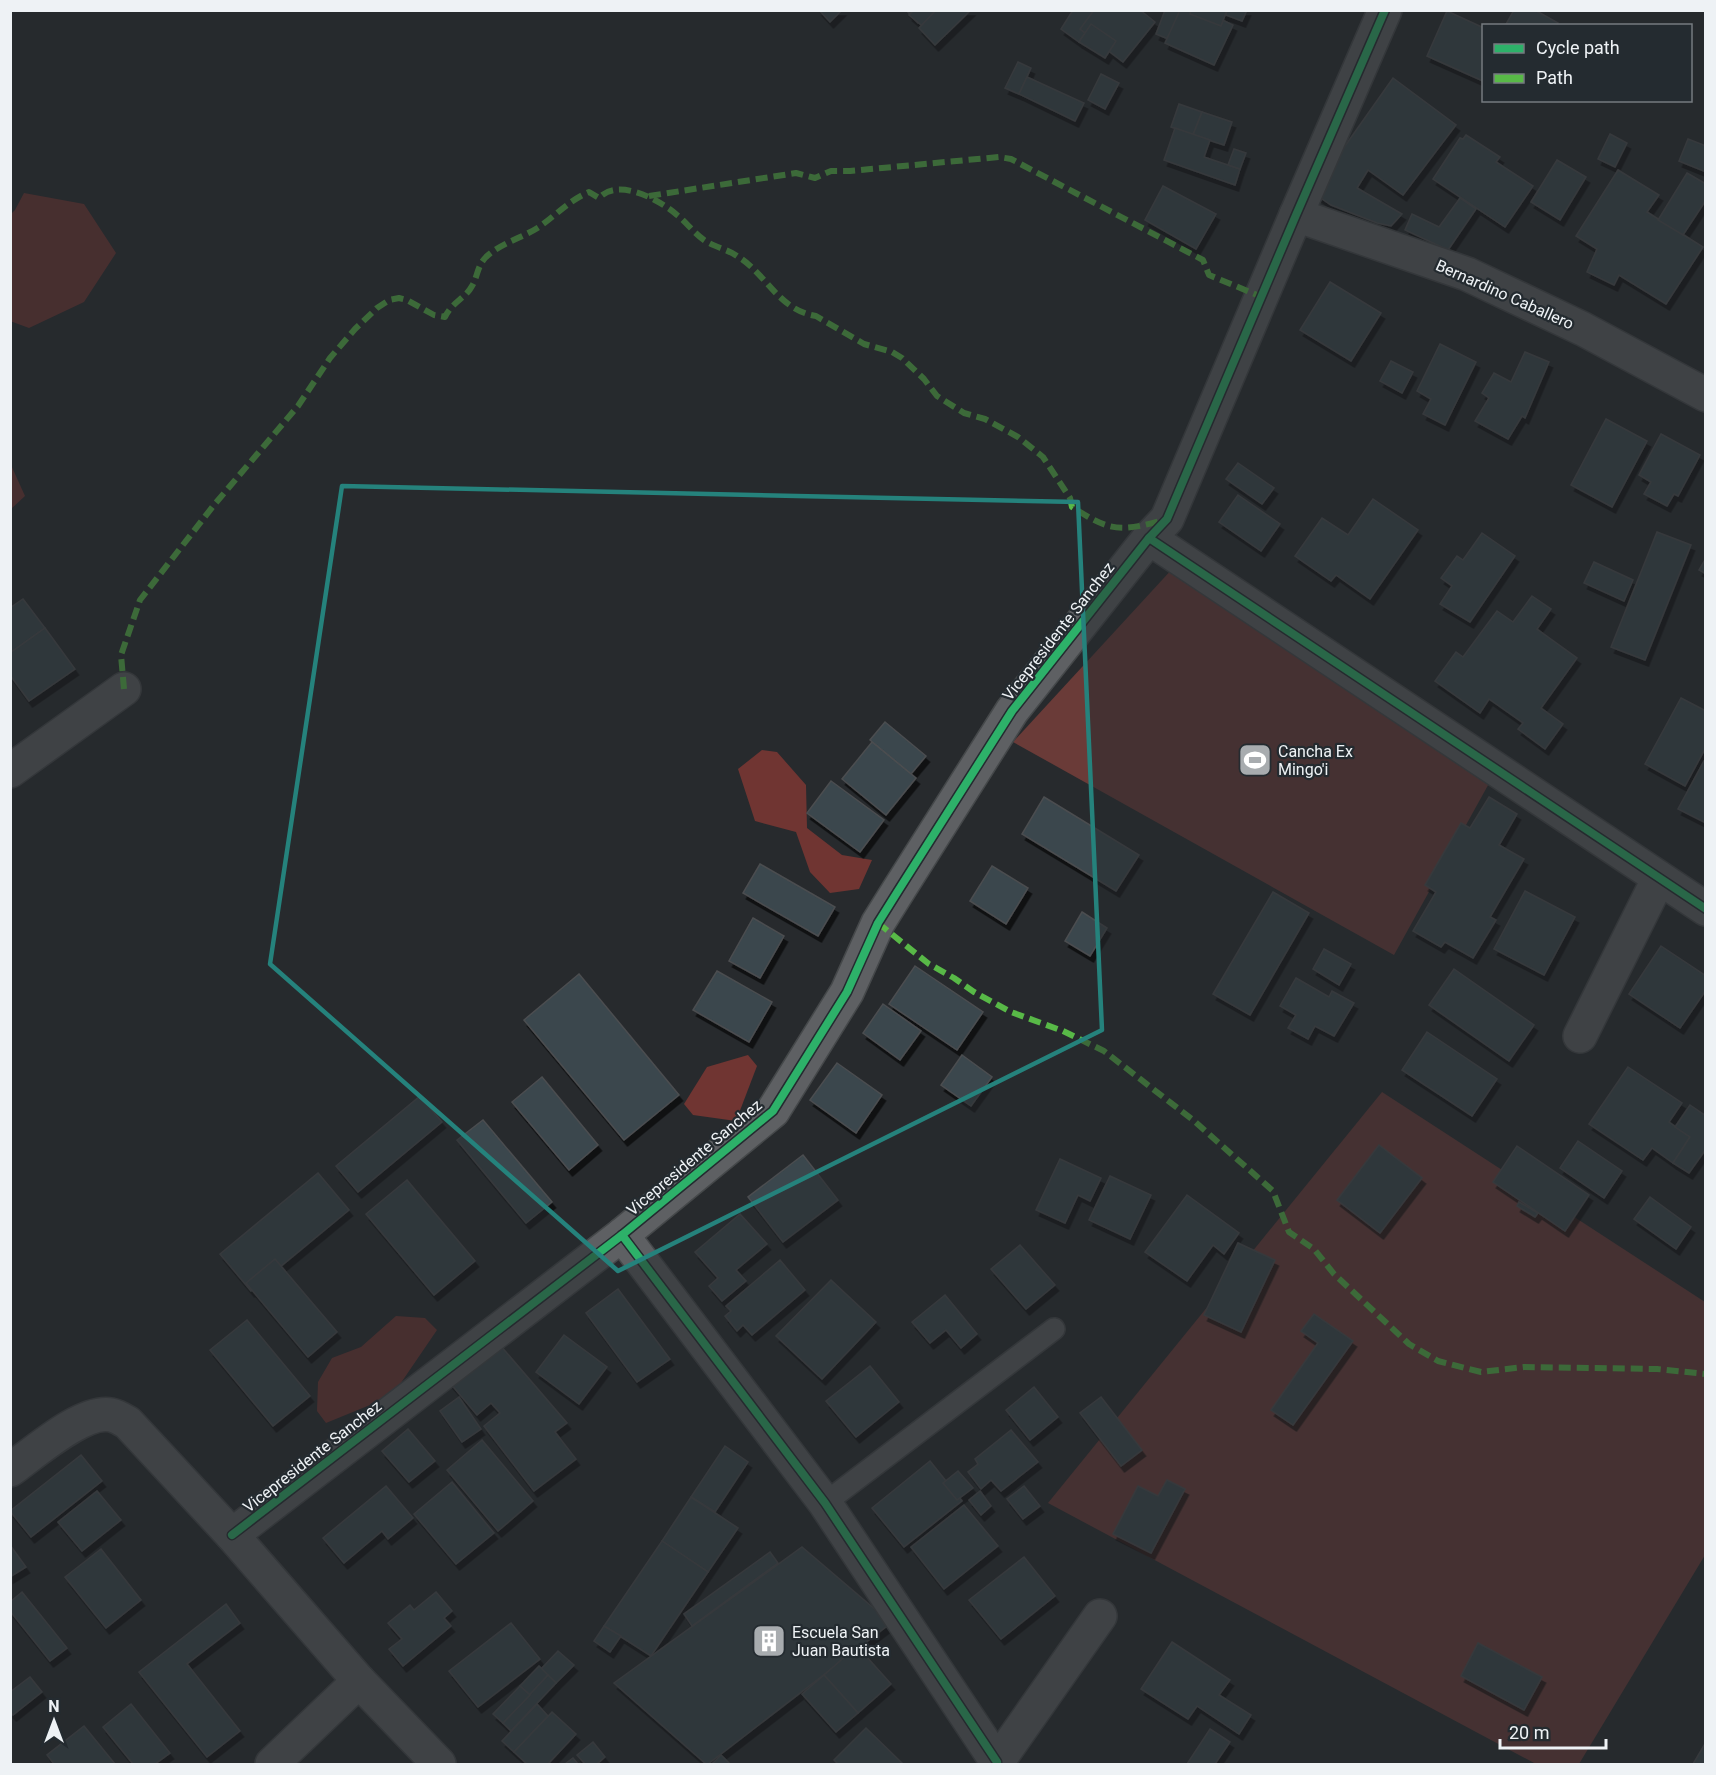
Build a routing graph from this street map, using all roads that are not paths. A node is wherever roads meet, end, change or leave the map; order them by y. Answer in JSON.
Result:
{"nodes":[{"id":1,"x":1385,"y":10,"type":"edge"},
{"id":2,"x":1296,"y":215,"type":"junction"},
{"id":3,"x":1706,"y":395,"type":"edge"},
{"id":4,"x":1149,"y":538,"type":"junction"},
{"id":5,"x":124,"y":689,"type":"dead end"},
{"id":6,"x":10,"y":771,"type":"edge"},
{"id":7,"x":1659,"y":878,"type":"junction"},
{"id":8,"x":1706,"y":909,"type":"edge"},
{"id":9,"x":1580,"y":1036,"type":"dead end"},
{"id":10,"x":622,"y":1235,"type":"junction"},
{"id":11,"x":1054,"y":1329,"type":"dead end"},
{"id":12,"x":10,"y":1470,"type":"edge"},
{"id":13,"x":825,"y":1503,"type":"junction"},
{"id":14,"x":232,"y":1535,"type":"junction"},
{"id":15,"x":1100,"y":1616,"type":"dead end"},
{"id":16,"x":359,"y":1681,"type":"junction"},
{"id":17,"x":997,"y":1763,"type":"edge"},
{"id":18,"x":272,"y":1764,"type":"edge"},
{"id":19,"x":439,"y":1764,"type":"edge"}],
"edges":[{"from":1,"to":2,"type":"street","name":"Vicepresidente Sanchez"},
{"from":2,"to":3,"type":"street","name":"Bernardino Caballero"},
{"from":2,"to":4,"type":"street","name":"Vicepresidente Sanchez"},
{"from":4,"to":7,"type":"street"},
{"from":4,"to":10,"type":"street","name":"Vicepresidente Sanchez"},
{"from":5,"to":6,"type":"street"},
{"from":7,"to":8,"type":"street"},
{"from":7,"to":9,"type":"street"},
{"from":10,"to":13,"type":"street"},
{"from":10,"to":14,"type":"street","name":"Vicepresidente Sanchez"},
{"from":11,"to":13,"type":"lane"},
{"from":12,"to":14,"type":"street"},
{"from":13,"to":17,"type":"street"},
{"from":14,"to":16,"type":"street"},
{"from":15,"to":17,"type":"street"},
{"from":16,"to":18,"type":"street"},
{"from":16,"to":19,"type":"street"}]}
